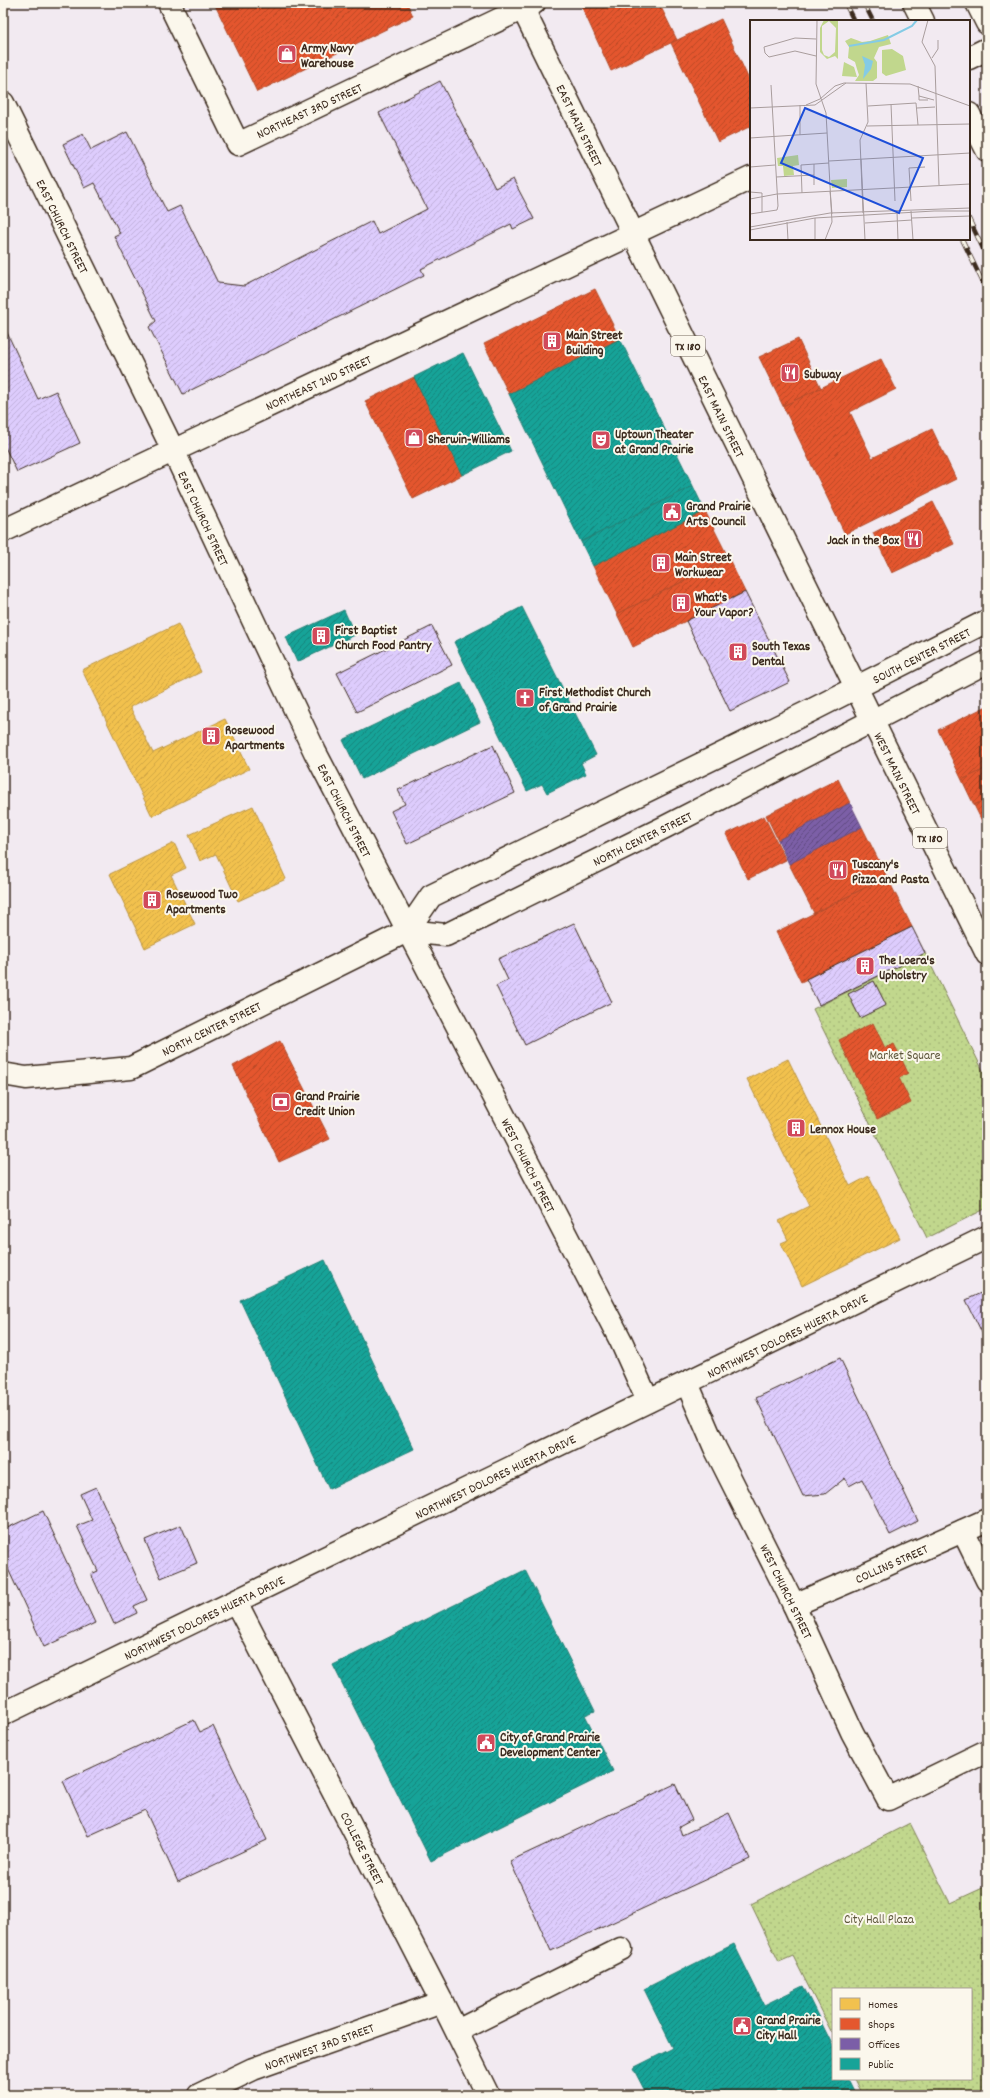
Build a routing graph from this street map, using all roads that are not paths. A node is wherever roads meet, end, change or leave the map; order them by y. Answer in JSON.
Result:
{"nodes":[{"id":1,"x":169,"y":3,"type":"edge"},
{"id":2,"x":914,"y":3,"type":"edge"},
{"id":3,"x":977,"y":3,"type":"edge"},
{"id":4,"x":526,"y":5,"type":"edge"},
{"id":5,"x":922,"y":20,"type":"edge"},
{"id":6,"x":987,"y":23,"type":"edge"},
{"id":7,"x":987,"y":49,"type":"edge"},
{"id":8,"x":970,"y":58,"type":"edge"},
{"id":9,"x":3,"y":103,"type":"edge"},
{"id":10,"x":970,"y":116,"type":"edge"},
{"id":11,"x":987,"y":150,"type":"edge"},
{"id":12,"x":750,"y":178,"type":"edge"},
{"id":13,"x":633,"y":232,"type":"junction"},
{"id":14,"x":173,"y":450,"type":"junction"},
{"id":15,"x":3,"y":531,"type":"edge"},
{"id":16,"x":987,"y":621,"type":"edge"},
{"id":17,"x":987,"y":662,"type":"edge"},
{"id":18,"x":856,"y":688,"type":"junction"},
{"id":19,"x":872,"y":722,"type":"junction"},
{"id":20,"x":407,"y":931,"type":"junction"},
{"id":21,"x":987,"y":954,"type":"edge"},
{"id":22,"x":3,"y":1074,"type":"edge"},
{"id":23,"x":987,"y":1237,"type":"edge"},
{"id":24,"x":687,"y":1383,"type":"junction"},
{"id":25,"x":648,"y":1401,"type":"junction"},
{"id":26,"x":987,"y":1520,"type":"edge"},
{"id":27,"x":963,"y":1531,"type":"junction"},
{"id":28,"x":987,"y":1580,"type":"edge"},
{"id":29,"x":236,"y":1602,"type":"junction"},
{"id":30,"x":794,"y":1604,"type":"junction"},
{"id":31,"x":3,"y":1714,"type":"edge"},
{"id":32,"x":987,"y":1751,"type":"edge"},
{"id":33,"x":621,"y":1949,"type":"dead end"},
{"id":34,"x":442,"y":2002,"type":"junction"},
{"id":35,"x":457,"y":2031,"type":"junction"},
{"id":36,"x":198,"y":2095,"type":"edge"},
{"id":37,"x":488,"y":2095,"type":"edge"}],
"edges":[{"from":1,"to":4,"type":"street","name":"NORTHEAST 3RD STREET"},
{"from":2,"to":5,"type":"street"},
{"from":3,"to":6,"type":"street"},
{"from":4,"to":13,"type":"street","name":"EAST MAIN STREET","number":"TX 180"},
{"from":7,"to":8,"type":"street"},
{"from":9,"to":14,"type":"street","name":"EAST CHURCH STREET"},
{"from":10,"to":11,"type":"street"},
{"from":12,"to":13,"type":"street","name":"NORTHEAST 2ND STREET"},
{"from":13,"to":14,"type":"street","name":"NORTHEAST 2ND STREET"},
{"from":13,"to":18,"type":"street","name":"EAST MAIN STREET","number":"TX 180"},
{"from":14,"to":15,"type":"street","name":"NORTHEAST 2ND STREET"},
{"from":14,"to":20,"type":"street","name":"EAST CHURCH STREET"},
{"from":16,"to":18,"type":"street","name":"SOUTH CENTER STREET"},
{"from":17,"to":19,"type":"street"},
{"from":18,"to":19,"type":"street","name":"EAST MAIN STREET","number":"TX 180"},
{"from":18,"to":20,"type":"street","name":"NORTH CENTER STREET"},
{"from":19,"to":20,"type":"street","name":"NORTH CENTER STREET"},
{"from":19,"to":21,"type":"street","name":"WEST MAIN STREET","number":"TX 180"},
{"from":20,"to":22,"type":"street","name":"NORTH CENTER STREET"},
{"from":20,"to":25,"type":"street","name":"WEST CHURCH STREET"},
{"from":23,"to":24,"type":"street","name":"NORTHWEST DOLORES HUERTA DRIVE"},
{"from":24,"to":25,"type":"street","name":"NORTHWEST DOLORES HUERTA DRIVE"},
{"from":24,"to":30,"type":"street","name":"WEST CHURCH STREET"},
{"from":25,"to":29,"type":"street","name":"NORTHWEST DOLORES HUERTA DRIVE"},
{"from":26,"to":27,"type":"street","name":"COLLINS STREET"},
{"from":27,"to":28,"type":"street"},
{"from":27,"to":30,"type":"street","name":"COLLINS STREET"},
{"from":29,"to":31,"type":"street","name":"NORTHWEST DOLORES HUERTA DRIVE"},
{"from":29,"to":34,"type":"street","name":"COLLEGE STREET"},
{"from":30,"to":32,"type":"street","name":"WEST CHURCH STREET"},
{"from":33,"to":35,"type":"street"},
{"from":34,"to":35,"type":"street","name":"COLLEGE STREET"},
{"from":34,"to":36,"type":"street","name":"NORTHWEST 3RD STREET"},
{"from":35,"to":37,"type":"street","name":"COLLEGE STREET"}]}
